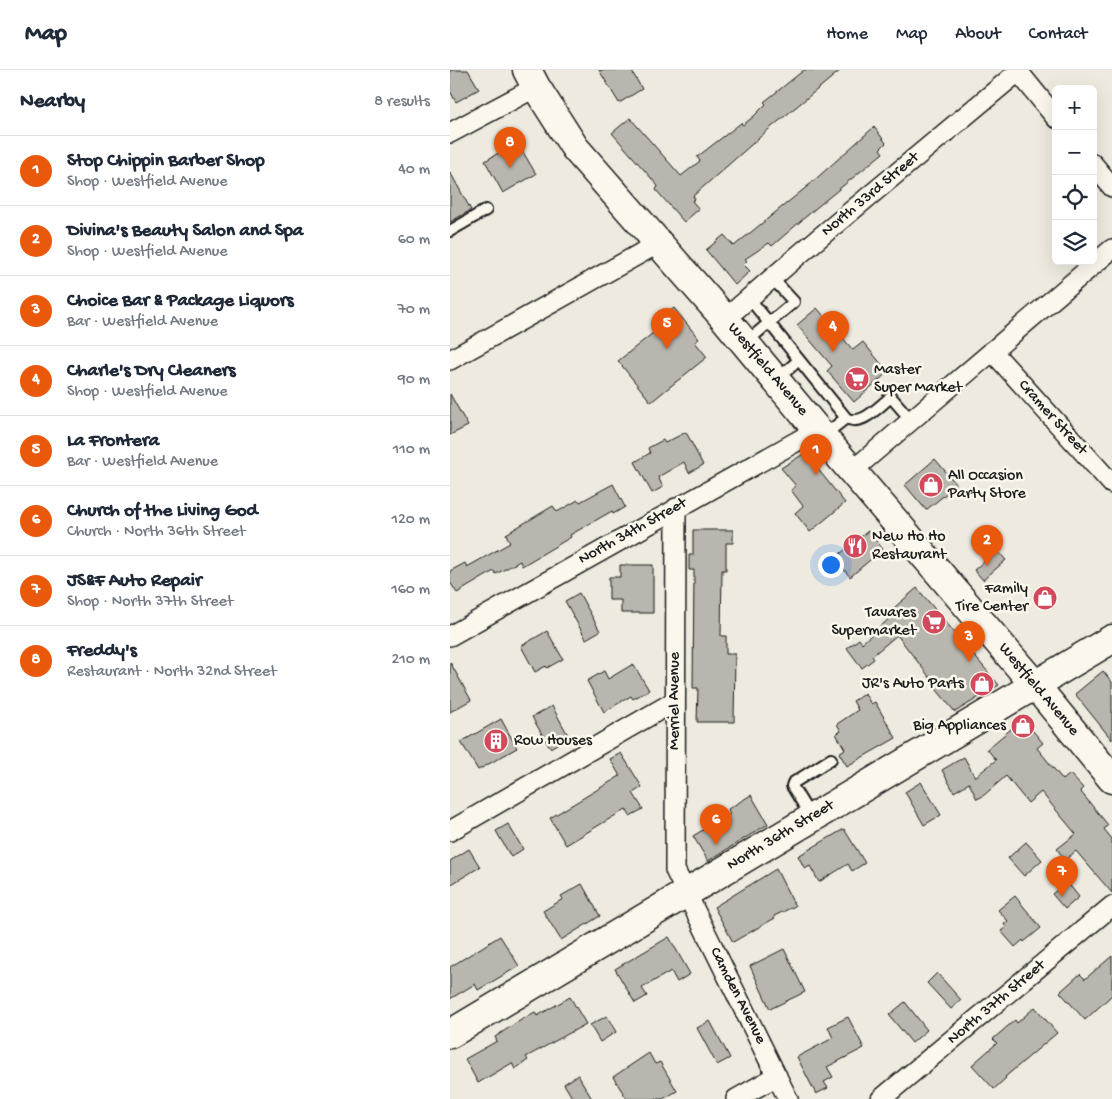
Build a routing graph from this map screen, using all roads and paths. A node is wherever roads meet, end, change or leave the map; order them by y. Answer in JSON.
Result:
{"nodes":[{"id":1,"x":1018,"y":71,"type":"edge"},
{"id":2,"x":531,"y":79,"type":"edge"},
{"id":3,"x":1052,"y":113,"type":"edge"},
{"id":4,"x":450,"y":133,"type":"edge"},
{"id":5,"x":1097,"y":169,"type":"edge"},
{"id":6,"x":1112,"y":187,"type":"edge"},
{"id":7,"x":486,"y":210,"type":"dead end"},
{"id":8,"x":450,"y":231,"type":"edge"},
{"id":9,"x":658,"y":243,"type":"junction"},
{"id":10,"x":1112,"y":249,"type":"edge"},
{"id":11,"x":772,"y":278,"type":"junction"},
{"id":12,"x":749,"y":298,"type":"junction"},
{"id":13,"x":725,"y":319,"type":"junction"},
{"id":14,"x":769,"y":323,"type":"junction"},
{"id":15,"x":745,"y":343,"type":"junction"},
{"id":16,"x":992,"y":351,"type":"junction"},
{"id":17,"x":450,"y":360,"type":"edge"},
{"id":18,"x":799,"y":360,"type":"junction"},
{"id":19,"x":776,"y":380,"type":"junction"},
{"id":20,"x":846,"y":418,"type":"junction"},
{"id":21,"x":911,"y":420,"type":"junction"},
{"id":22,"x":820,"y":433,"type":"junction"},
{"id":23,"x":852,"y":471,"type":"junction"},
{"id":24,"x":1112,"y":484,"type":"edge"},
{"id":25,"x":676,"y":508,"type":"junction"},
{"id":26,"x":450,"y":636,"type":"edge"},
{"id":27,"x":1112,"y":639,"type":"edge"},
{"id":28,"x":1035,"y":685,"type":"junction"},
{"id":29,"x":675,"y":701,"type":"junction"},
{"id":30,"x":831,"y":759,"type":"dead end"},
{"id":31,"x":1112,"y":779,"type":"edge"},
{"id":32,"x":811,"y":818,"type":"junction"},
{"id":33,"x":450,"y":831,"type":"edge"},
{"id":34,"x":685,"y":893,"type":"junction"},
{"id":35,"x":1112,"y":906,"type":"edge"},
{"id":36,"x":450,"y":1034,"type":"edge"},
{"id":37,"x":777,"y":1076,"type":"junction"},
{"id":38,"x":736,"y":1099,"type":"edge"},
{"id":39,"x":788,"y":1099,"type":"edge"},
{"id":40,"x":881,"y":1099,"type":"edge"}],
"edges":[{"from":1,"to":3,"type":"street"},
{"from":1,"to":11,"type":"street","name":"North 33rd Street"},
{"from":2,"to":4,"type":"street"},
{"from":2,"to":9,"type":"street","name":"Westfield Avenue"},
{"from":5,"to":6,"type":"street"},
{"from":7,"to":8,"type":"lane"},
{"from":9,"to":13,"type":"street","name":"Westfield Avenue"},
{"from":9,"to":17,"type":"street"},
{"from":10,"to":16,"type":"street"},
{"from":11,"to":12,"type":"street","name":"North 33rd Street"},
{"from":11,"to":14,"type":"lane"},
{"from":12,"to":13,"type":"street","name":"North 33rd Street"},
{"from":12,"to":14,"type":"lane"},
{"from":13,"to":15,"type":"street","name":"Westfield Avenue"},
{"from":14,"to":15,"type":"lane"},
{"from":14,"to":18,"type":"lane"},
{"from":15,"to":19,"type":"street","name":"Westfield Avenue"},
{"from":16,"to":21,"type":"street"},
{"from":16,"to":24,"type":"street","name":"Cramer Street"},
{"from":18,"to":19,"type":"lane"},
{"from":18,"to":20,"type":"lane"},
{"from":19,"to":22,"type":"street","name":"Westfield Avenue"},
{"from":20,"to":21,"type":"lane"},
{"from":20,"to":22,"type":"lane"},
{"from":21,"to":23,"type":"street"},
{"from":22,"to":23,"type":"street","name":"Westfield Avenue"},
{"from":22,"to":25,"type":"street","name":"North 34th Street"},
{"from":23,"to":28,"type":"street","name":"Westfield Avenue"},
{"from":25,"to":26,"type":"street","name":"North 34th Street"},
{"from":25,"to":29,"type":"street","name":"Merriel Avenue"},
{"from":27,"to":28,"type":"street","name":"North 36th Street"},
{"from":28,"to":31,"type":"street","name":"Westfield Avenue"},
{"from":28,"to":32,"type":"street","name":"North 36th Street"},
{"from":29,"to":33,"type":"street"},
{"from":29,"to":34,"type":"street","name":"Merriel Avenue"},
{"from":30,"to":32,"type":"lane"},
{"from":32,"to":34,"type":"street","name":"North 36th Street"},
{"from":34,"to":36,"type":"street","name":"North 36th Street"},
{"from":34,"to":37,"type":"street","name":"Camden Avenue"},
{"from":35,"to":40,"type":"street","name":"North 37th Street"},
{"from":37,"to":38,"type":"street"},
{"from":37,"to":39,"type":"street","name":"Camden Avenue"}]}
